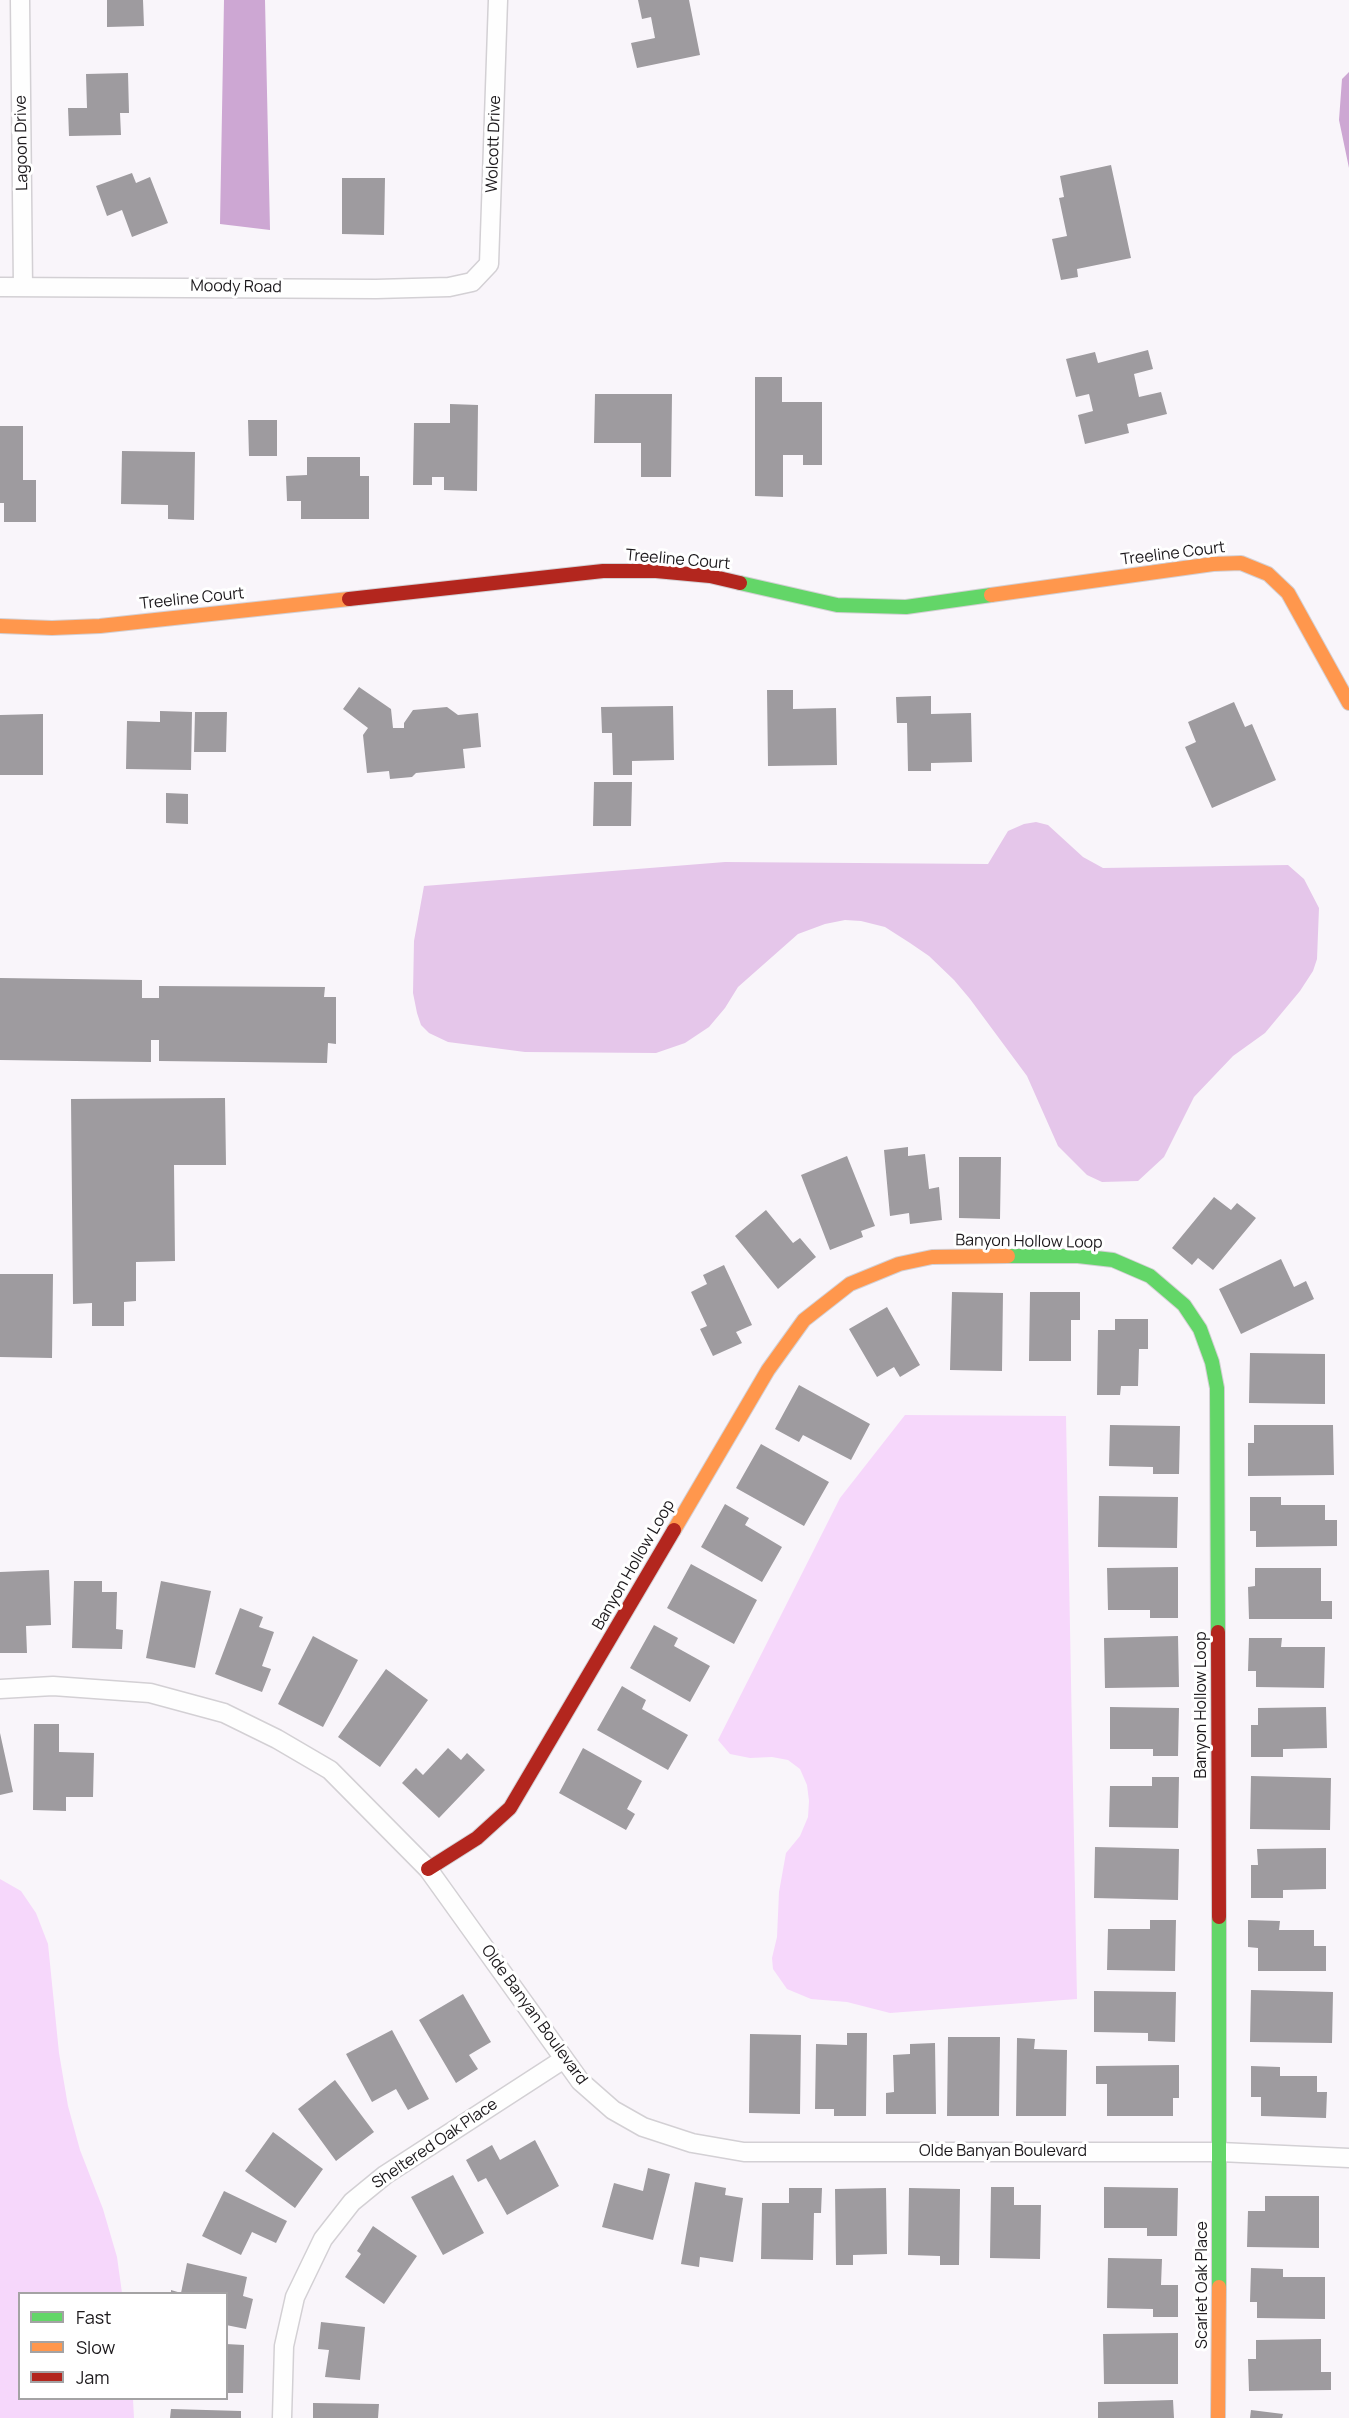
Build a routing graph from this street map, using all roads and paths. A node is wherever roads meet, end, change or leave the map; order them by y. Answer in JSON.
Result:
{"nodes":[{"id":1,"x":20,"y":0,"type":"edge"},
{"id":2,"x":498,"y":0,"type":"edge"},
{"id":3,"x":472,"y":282,"type":"joint"},
{"id":4,"x":23,"y":286,"type":"junction"},
{"id":5,"x":0,"y":287,"type":"edge"},
{"id":6,"x":0,"y":626,"type":"edge"},
{"id":7,"x":1349,"y":703,"type":"edge"},
{"id":8,"x":0,"y":1689,"type":"edge"},
{"id":9,"x":429,"y":1869,"type":"junction"},
{"id":10,"x":564,"y":2059,"type":"junction"},
{"id":11,"x":1221,"y":2152,"type":"junction"},
{"id":12,"x":1349,"y":2158,"type":"edge"},
{"id":13,"x":282,"y":2418,"type":"edge"},
{"id":14,"x":1218,"y":2418,"type":"edge"}],
"edges":[{"from":1,"to":4,"type":"street","name":"Lagoon Drive"},
{"from":2,"to":3,"type":"street","name":"Wolcott Drive"},
{"from":3,"to":4,"type":"street","name":"Moody Road"},
{"from":4,"to":5,"type":"street","name":"Moody Road"},
{"from":6,"to":7,"type":"street","name":"Treeline Court"},
{"from":8,"to":9,"type":"street","name":"Olde Banyan Boulevard"},
{"from":9,"to":10,"type":"street","name":"Olde Banyan Boulevard"},
{"from":9,"to":11,"type":"street","name":"Banyon Hollow Loop"},
{"from":10,"to":11,"type":"street","name":"Olde Banyan Boulevard"},
{"from":10,"to":13,"type":"street","name":"Sheltered Oak Place"},
{"from":11,"to":12,"type":"street","name":"Olde Banyan Boulevard"},
{"from":11,"to":14,"type":"street","name":"Scarlet Oak Place"}]}
